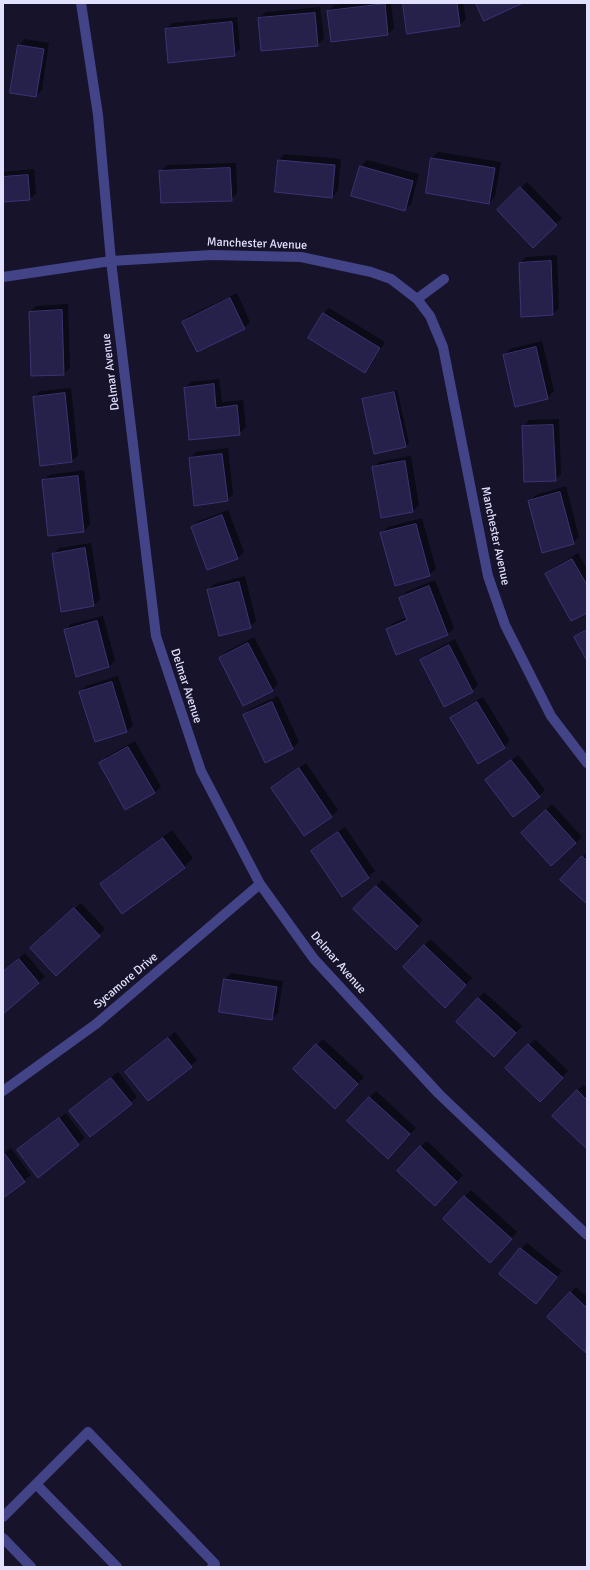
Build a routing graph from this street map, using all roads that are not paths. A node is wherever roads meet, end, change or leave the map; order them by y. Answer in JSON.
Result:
{"nodes":[{"id":1,"x":81,"y":3,"type":"edge"},
{"id":2,"x":111,"y":261,"type":"junction"},
{"id":3,"x":3,"y":277,"type":"edge"},
{"id":4,"x":444,"y":279,"type":"dead end"},
{"id":5,"x":417,"y":299,"type":"junction"},
{"id":6,"x":587,"y":763,"type":"edge"},
{"id":7,"x":260,"y":884,"type":"junction"},
{"id":8,"x":3,"y":1091,"type":"edge"},
{"id":9,"x":587,"y":1235,"type":"edge"},
{"id":10,"x":36,"y":1484,"type":"junction"},
{"id":11,"x":3,"y":1517,"type":"edge"},
{"id":12,"x":3,"y":1538,"type":"edge"},
{"id":13,"x":31,"y":1567,"type":"edge"},
{"id":14,"x":117,"y":1567,"type":"edge"},
{"id":15,"x":212,"y":1567,"type":"edge"}],
"edges":[{"from":1,"to":2,"type":"street","name":"Delmar Avenue"},
{"from":2,"to":3,"type":"street","name":"Manchester Avenue"},
{"from":2,"to":5,"type":"street","name":"Manchester Avenue"},
{"from":2,"to":7,"type":"street","name":"Delmar Avenue"},
{"from":4,"to":5,"type":"street"},
{"from":5,"to":6,"type":"street","name":"Manchester Avenue"},
{"from":7,"to":8,"type":"street","name":"Sycamore Drive"},
{"from":7,"to":9,"type":"street","name":"Delmar Avenue"},
{"from":10,"to":11,"type":"street"},
{"from":10,"to":14,"type":"street"},
{"from":10,"to":15,"type":"street"},
{"from":12,"to":13,"type":"street"}]}
